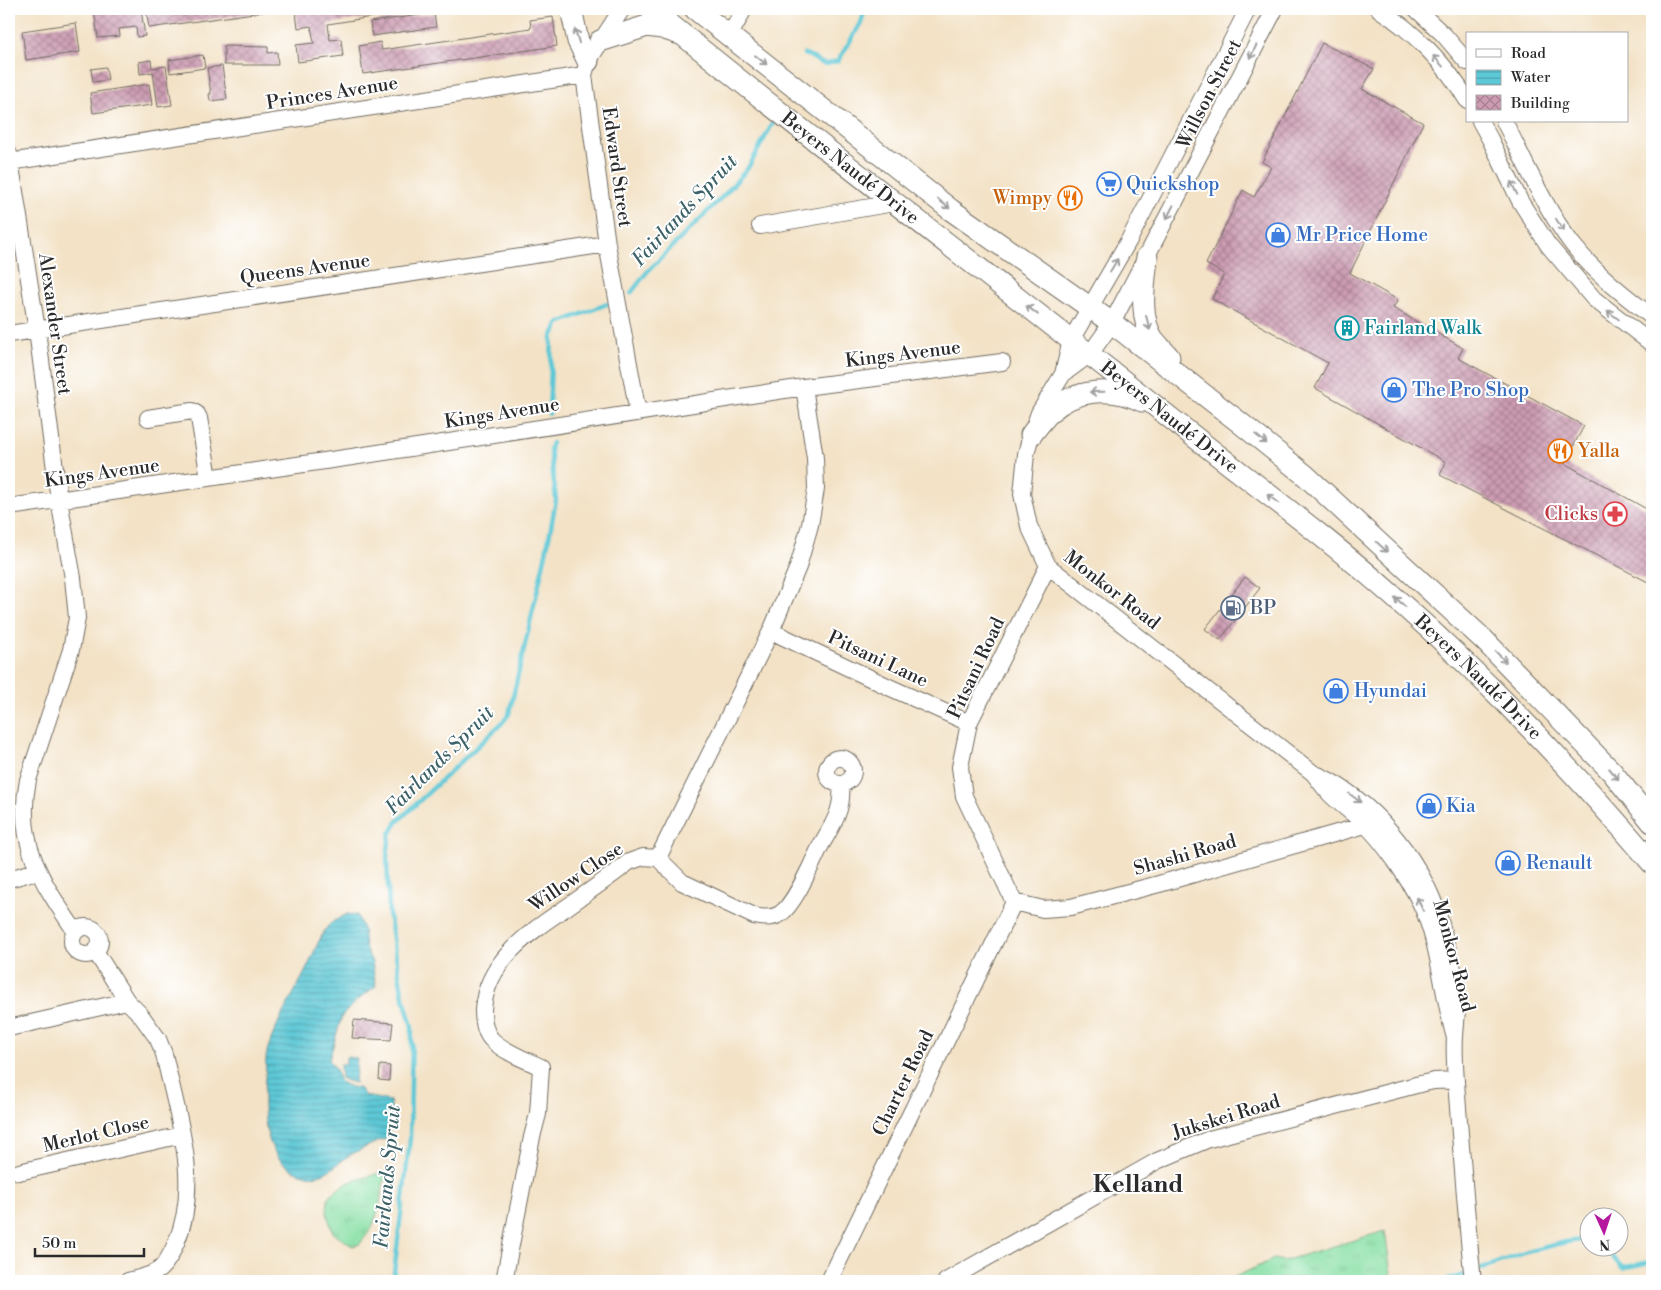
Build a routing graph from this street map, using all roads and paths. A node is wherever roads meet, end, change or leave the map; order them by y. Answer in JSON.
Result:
{"nodes":[{"id":1,"x":571,"y":9,"type":"edge"},
{"id":2,"x":622,"y":9,"type":"edge"},
{"id":3,"x":651,"y":9,"type":"edge"},
{"id":4,"x":695,"y":9,"type":"edge"},
{"id":5,"x":744,"y":9,"type":"edge"},
{"id":6,"x":1248,"y":9,"type":"edge"},
{"id":7,"x":1275,"y":9,"type":"edge"},
{"id":8,"x":1379,"y":9,"type":"edge"},
{"id":9,"x":1416,"y":9,"type":"edge"},
{"id":10,"x":730,"y":35,"type":"junction"},
{"id":11,"x":684,"y":36,"type":"junction"},
{"id":12,"x":600,"y":41,"type":"junction"},
{"id":13,"x":1466,"y":61,"type":"edge"},
{"id":14,"x":586,"y":68,"type":"junction"},
{"id":15,"x":1466,"y":98,"type":"edge"},
{"id":16,"x":1481,"y":122,"type":"edge"},
{"id":17,"x":1505,"y":122,"type":"edge"},
{"id":18,"x":9,"y":159,"type":"edge"},
{"id":19,"x":894,"y":203,"type":"junction"},
{"id":20,"x":760,"y":226,"type":"dead end"},
{"id":21,"x":607,"y":244,"type":"junction"},
{"id":22,"x":1146,"y":257,"type":"junction"},
{"id":23,"x":1089,"y":306,"type":"junction"},
{"id":24,"x":1652,"y":316,"type":"edge"},
{"id":25,"x":1112,"y":323,"type":"junction"},
{"id":26,"x":36,"y":330,"type":"junction"},
{"id":27,"x":9,"y":334,"type":"edge"},
{"id":28,"x":1071,"y":340,"type":"junction"},
{"id":29,"x":1652,"y":344,"type":"edge"},
{"id":30,"x":1090,"y":354,"type":"junction"},
{"id":31,"x":1002,"y":362,"type":"dead end"},
{"id":32,"x":1063,"y":374,"type":"junction"},
{"id":33,"x":804,"y":387,"type":"junction"},
{"id":34,"x":1160,"y":410,"type":"junction"},
{"id":35,"x":638,"y":413,"type":"junction"},
{"id":36,"x":148,"y":418,"type":"dead end"},
{"id":37,"x":1239,"y":422,"type":"junction"},
{"id":38,"x":1031,"y":435,"type":"junction"},
{"id":39,"x":209,"y":478,"type":"junction"},
{"id":40,"x":59,"y":500,"type":"junction"},
{"id":41,"x":9,"y":507,"type":"edge"},
{"id":42,"x":1048,"y":566,"type":"junction"},
{"id":43,"x":771,"y":631,"type":"junction"},
{"id":44,"x":969,"y":723,"type":"junction"},
{"id":45,"x":1313,"y":774,"type":"junction"},
{"id":46,"x":841,"y":784,"type":"dead end"},
{"id":47,"x":1652,"y":822,"type":"edge"},
{"id":48,"x":1365,"y":824,"type":"junction"},
{"id":49,"x":658,"y":858,"type":"junction"},
{"id":50,"x":1652,"y":863,"type":"edge"},
{"id":51,"x":38,"y":872,"type":"junction"},
{"id":52,"x":9,"y":879,"type":"edge"},
{"id":53,"x":1014,"y":902,"type":"junction"},
{"id":54,"x":127,"y":1001,"type":"junction"},
{"id":55,"x":9,"y":1028,"type":"edge"},
{"id":56,"x":1455,"y":1038,"type":"junction"},
{"id":57,"x":1456,"y":1080,"type":"junction"},
{"id":58,"x":182,"y":1135,"type":"junction"},
{"id":59,"x":19,"y":1172,"type":"dead end"},
{"id":60,"x":128,"y":1281,"type":"edge"},
{"id":61,"x":504,"y":1281,"type":"edge"},
{"id":62,"x":829,"y":1281,"type":"edge"},
{"id":63,"x":946,"y":1281,"type":"edge"},
{"id":64,"x":1473,"y":1281,"type":"edge"}],
"edges":[{"from":14,"to":1,"type":"main road","one_way":true},
{"from":2,"to":12,"type":"street"},
{"from":3,"to":11,"type":"main road","name":"Beyers Naudé Drive"},
{"from":4,"to":10,"type":"main road","name":"Beyers Naudé Drive"},
{"from":5,"to":10,"type":"street"},
{"from":23,"to":6,"type":"street","name":"Willson Street","one_way":true},
{"from":7,"to":22,"type":"street","name":"Willson Street","one_way":true},
{"from":15,"to":8,"type":"street","one_way":true},
{"from":9,"to":13,"type":"street"},
{"from":10,"to":23,"type":"main road","name":"Beyers Naudé Drive","one_way":true},
{"from":11,"to":12,"type":"main road"},
{"from":11,"to":19,"type":"main road","name":"Beyers Naudé Drive"},
{"from":12,"to":14,"type":"street"},
{"from":14,"to":18,"type":"street","name":"Princes Avenue"},
{"from":14,"to":21,"type":"street","name":"Edward Street"},
{"from":29,"to":16,"type":"street","one_way":true},
{"from":17,"to":24,"type":"street","one_way":true},
{"from":18,"to":26,"type":"street","name":"Alexander Street"},
{"from":19,"to":20,"type":"street"},
{"from":28,"to":19,"type":"main road","name":"Beyers Naudé Drive","one_way":true},
{"from":21,"to":26,"type":"street","name":"Queens Avenue"},
{"from":21,"to":35,"type":"street","name":"Edward Street"},
{"from":22,"to":25,"type":"street","name":"Willson Street"},
{"from":22,"to":37,"type":"main road","one_way":true},
{"from":23,"to":25,"type":"main road","name":"Beyers Naudé Drive"},
{"from":23,"to":28,"type":"street","name":"Willson Street"},
{"from":25,"to":30,"type":"street","name":"Willson Street"},
{"from":25,"to":37,"type":"main road","name":"Beyers Naudé Drive"},
{"from":26,"to":27,"type":"street","name":"Queens Avenue"},
{"from":26,"to":40,"type":"street","name":"Alexander Street"},
{"from":28,"to":30,"type":"main road","name":"Beyers Naudé Drive"},
{"from":28,"to":32,"type":"street","name":"Monkor Road"},
{"from":30,"to":32,"type":"street","name":"Monkor Road"},
{"from":30,"to":34,"type":"main road","name":"Beyers Naudé Drive"},
{"from":31,"to":33,"type":"street","name":"Kings Avenue"},
{"from":32,"to":38,"type":"street","name":"Monkor Road"},
{"from":33,"to":35,"type":"street","name":"Kings Avenue"},
{"from":33,"to":43,"type":"street"},
{"from":34,"to":38,"type":"main road","one_way":true},
{"from":50,"to":34,"type":"main road","name":"Beyers Naudé Drive","one_way":true},
{"from":35,"to":39,"type":"street","name":"Kings Avenue"},
{"from":36,"to":39,"type":"street"},
{"from":37,"to":47,"type":"main road","name":"Beyers Naudé Drive","one_way":true},
{"from":38,"to":42,"type":"street","name":"Monkor Road"},
{"from":39,"to":40,"type":"street","name":"Kings Avenue"},
{"from":40,"to":41,"type":"street","name":"Kings Avenue"},
{"from":40,"to":51,"type":"street","name":"Alexander Street"},
{"from":42,"to":44,"type":"street","name":"Pitsani Road"},
{"from":42,"to":45,"type":"street","name":"Monkor Road"},
{"from":43,"to":44,"type":"street","name":"Pitsani Lane"},
{"from":43,"to":49,"type":"street"},
{"from":44,"to":53,"type":"street","name":"Pitsani Road"},
{"from":45,"to":48,"type":"street","name":"Monkor Road"},
{"from":45,"to":56,"type":"street","name":"Monkor Road","one_way":true},
{"from":46,"to":49,"type":"street"},
{"from":48,"to":53,"type":"street","name":"Shashi Road"},
{"from":56,"to":48,"type":"street","name":"Monkor Road","one_way":true},
{"from":49,"to":61,"type":"street","name":"Willow Close"},
{"from":51,"to":52,"type":"street"},
{"from":51,"to":54,"type":"street","name":"Alexander Street"},
{"from":53,"to":62,"type":"street","name":"Charter Road"},
{"from":54,"to":55,"type":"street"},
{"from":54,"to":58,"type":"street"},
{"from":56,"to":57,"type":"street","name":"Monkor Road"},
{"from":57,"to":63,"type":"street","name":"Jukskei Road"},
{"from":57,"to":64,"type":"street","name":"Monkor Road"},
{"from":58,"to":59,"type":"street","name":"Merlot Close"},
{"from":58,"to":60,"type":"street"}]}
